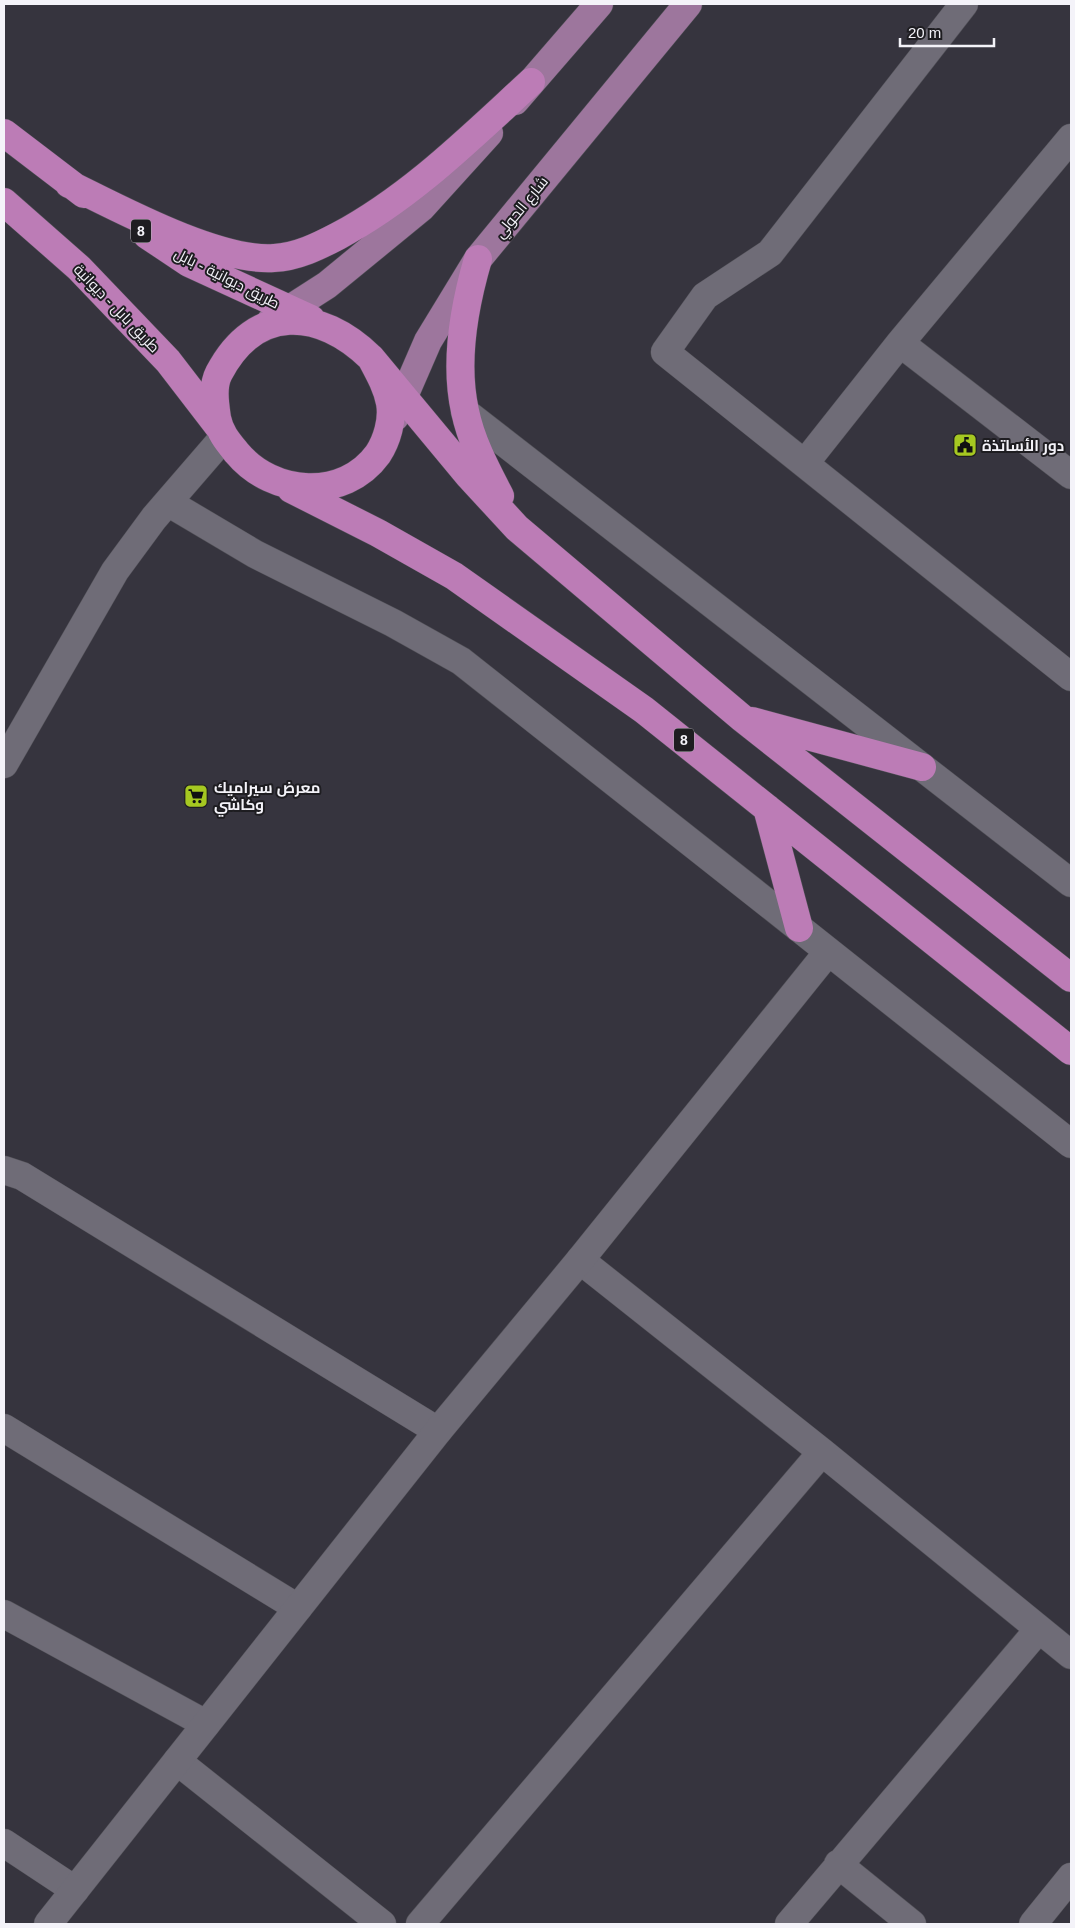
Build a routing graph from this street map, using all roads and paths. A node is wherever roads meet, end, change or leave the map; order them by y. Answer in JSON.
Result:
{"nodes":[{"id":1,"x":599,"y":4,"type":"edge"},
{"id":2,"x":688,"y":4,"type":"edge"},
{"id":3,"x":964,"y":4,"type":"edge"},
{"id":4,"x":531,"y":82,"type":"junction"},
{"id":5,"x":4,"y":133,"type":"edge"},
{"id":6,"x":1071,"y":138,"type":"edge"},
{"id":7,"x":69,"y":184,"type":"junction"},
{"id":8,"x":4,"y":202,"type":"edge"},
{"id":9,"x":478,"y":259,"type":"junction"},
{"id":10,"x":289,"y":309,"type":"junction"},
{"id":11,"x":333,"y":329,"type":"junction"},
{"id":12,"x":246,"y":337,"type":"junction"},
{"id":13,"x":900,"y":343,"type":"junction"},
{"id":14,"x":371,"y":358,"type":"junction"},
{"id":15,"x":404,"y":397,"type":"junction"},
{"id":16,"x":465,"y":412,"type":"junction"},
{"id":17,"x":221,"y":432,"type":"junction"},
{"id":18,"x":388,"y":432,"type":"junction"},
{"id":19,"x":805,"y":463,"type":"junction"},
{"id":20,"x":1071,"y":475,"type":"edge"},
{"id":21,"x":265,"y":477,"type":"junction"},
{"id":22,"x":169,"y":503,"type":"junction"},
{"id":23,"x":517,"y":528,"type":"junction"},
{"id":24,"x":1071,"y":677,"type":"edge"},
{"id":25,"x":742,"y":718,"type":"junction"},
{"id":26,"x":4,"y":764,"type":"edge"},
{"id":27,"x":922,"y":767,"type":"junction"},
{"id":28,"x":767,"y":808,"type":"junction"},
{"id":29,"x":1071,"y":883,"type":"edge"},
{"id":30,"x":799,"y":928,"type":"junction"},
{"id":31,"x":828,"y":952,"type":"junction"},
{"id":32,"x":1071,"y":978,"type":"edge"},
{"id":33,"x":1071,"y":1051,"type":"edge"},
{"id":34,"x":1071,"y":1144,"type":"edge"},
{"id":35,"x":4,"y":1170,"type":"edge"},
{"id":36,"x":580,"y":1260,"type":"junction"},
{"id":37,"x":4,"y":1428,"type":"edge"},
{"id":38,"x":438,"y":1432,"type":"junction"},
{"id":39,"x":822,"y":1452,"type":"junction"},
{"id":40,"x":298,"y":1608,"type":"junction"},
{"id":41,"x":4,"y":1614,"type":"edge"},
{"id":42,"x":1039,"y":1629,"type":"junction"},
{"id":43,"x":1071,"y":1655,"type":"edge"},
{"id":44,"x":206,"y":1724,"type":"junction"},
{"id":45,"x":177,"y":1761,"type":"junction"},
{"id":46,"x":4,"y":1844,"type":"edge"},
{"id":47,"x":838,"y":1864,"type":"junction"},
{"id":48,"x":1071,"y":1877,"type":"edge"},
{"id":49,"x":75,"y":1890,"type":"junction"},
{"id":50,"x":48,"y":1924,"type":"edge"},
{"id":51,"x":382,"y":1924,"type":"edge"},
{"id":52,"x":420,"y":1924,"type":"edge"},
{"id":53,"x":789,"y":1924,"type":"edge"},
{"id":54,"x":912,"y":1924,"type":"edge"},
{"id":55,"x":1033,"y":1924,"type":"edge"}],
"edges":[{"from":1,"to":4,"type":"main road"},
{"from":2,"to":9,"type":"main road","name":"شارع الحولي"},
{"from":3,"to":19,"type":"street"},
{"from":4,"to":7,"type":"highway"},
{"from":4,"to":10,"type":"main road"},
{"from":5,"to":7,"type":"highway","name":"طريق ديوانية - بابل","number":"8"},
{"from":6,"to":13,"type":"street"},
{"from":7,"to":10,"type":"highway","name":"طريق ديوانية - بابل","number":"8"},
{"from":8,"to":17,"type":"highway","name":"طريق بابل - ديوانية"},
{"from":9,"to":15,"type":"main road","name":"شارع الحولي"},
{"from":9,"to":16,"type":"highway"},
{"from":10,"to":11,"type":"highway","name":"طريق ديوانية - بابل","number":"8"},
{"from":10,"to":12,"type":"main road"},
{"from":11,"to":12,"type":"highway"},
{"from":11,"to":14,"type":"highway"},
{"from":12,"to":17,"type":"highway"},
{"from":13,"to":19,"type":"street"},
{"from":13,"to":20,"type":"street"},
{"from":14,"to":15,"type":"highway"},
{"from":14,"to":18,"type":"highway"},
{"from":15,"to":18,"type":"main road","name":"شارع الحولي"},
{"from":15,"to":23,"type":"highway"},
{"from":16,"to":23,"type":"highway"},
{"from":16,"to":27,"type":"street"},
{"from":17,"to":21,"type":"highway"},
{"from":17,"to":22,"type":"street"},
{"from":18,"to":21,"type":"highway"},
{"from":19,"to":24,"type":"street"},
{"from":21,"to":28,"type":"highway","number":"8"},
{"from":22,"to":26,"type":"street"},
{"from":22,"to":30,"type":"street"},
{"from":23,"to":25,"type":"highway"},
{"from":25,"to":27,"type":"highway"},
{"from":25,"to":32,"type":"highway"},
{"from":27,"to":29,"type":"street"},
{"from":28,"to":30,"type":"highway"},
{"from":28,"to":33,"type":"highway","number":"8"},
{"from":30,"to":31,"type":"street"},
{"from":31,"to":34,"type":"street"},
{"from":31,"to":36,"type":"street"},
{"from":35,"to":38,"type":"street"},
{"from":36,"to":38,"type":"street"},
{"from":36,"to":39,"type":"street"},
{"from":37,"to":40,"type":"street"},
{"from":38,"to":40,"type":"street"},
{"from":39,"to":42,"type":"street"},
{"from":39,"to":52,"type":"street"},
{"from":40,"to":44,"type":"street"},
{"from":41,"to":44,"type":"street"},
{"from":42,"to":43,"type":"street"},
{"from":42,"to":47,"type":"street"},
{"from":44,"to":45,"type":"street"},
{"from":45,"to":49,"type":"street"},
{"from":45,"to":51,"type":"street"},
{"from":46,"to":49,"type":"street"},
{"from":47,"to":53,"type":"street"},
{"from":47,"to":54,"type":"street"},
{"from":48,"to":55,"type":"street"},
{"from":49,"to":50,"type":"street"}]}
